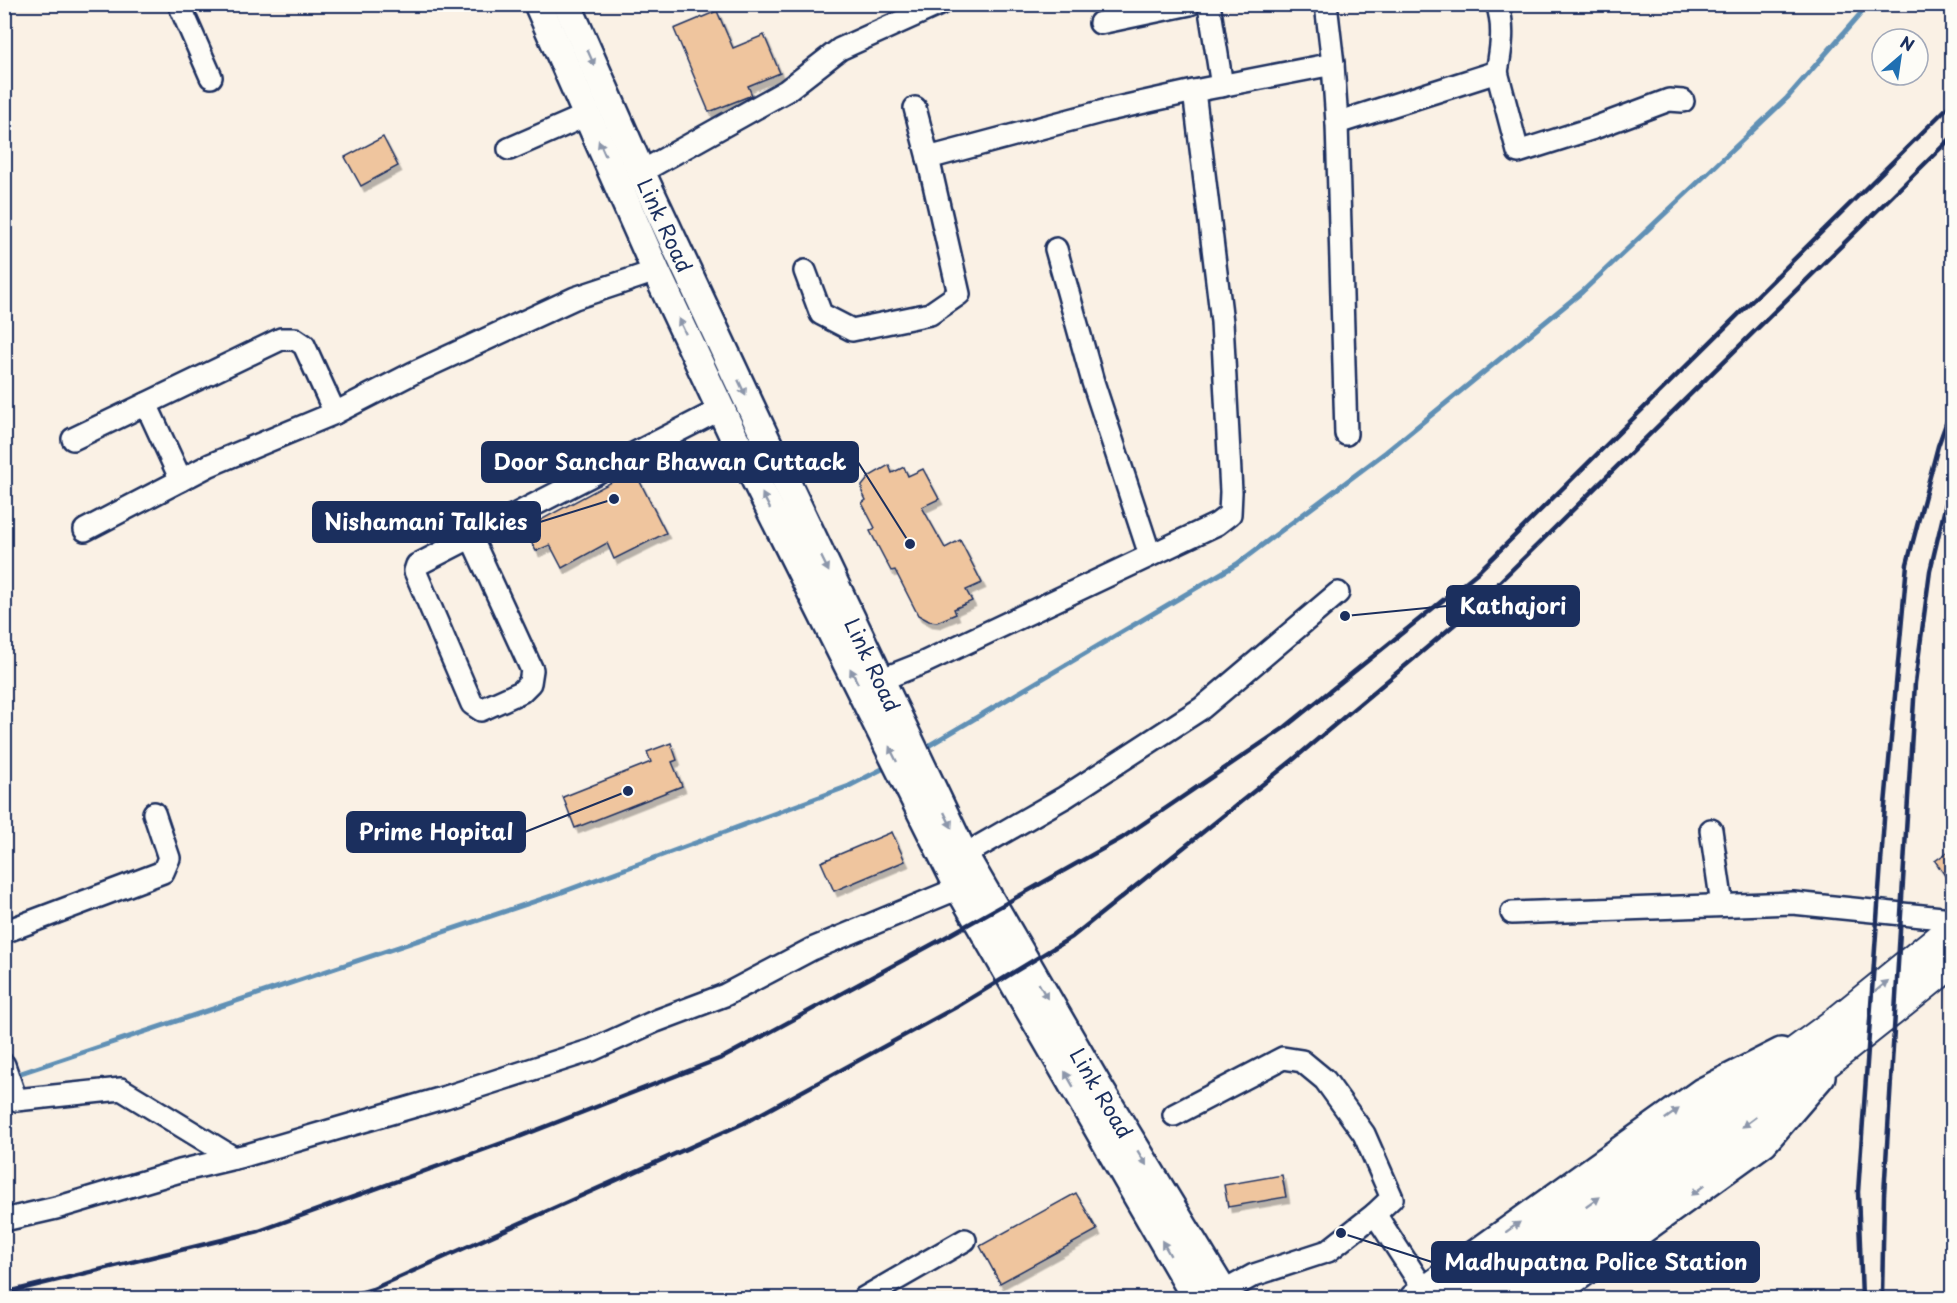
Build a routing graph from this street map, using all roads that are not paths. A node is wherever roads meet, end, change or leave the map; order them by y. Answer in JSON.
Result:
{"nodes":[{"id":1,"x":179,"y":4,"type":"edge"},
{"id":2,"x":538,"y":4,"type":"edge"},
{"id":3,"x":567,"y":4,"type":"edge"},
{"id":4,"x":940,"y":4,"type":"edge"},
{"id":5,"x":1190,"y":4,"type":"edge"},
{"id":6,"x":1209,"y":4,"type":"edge"},
{"id":7,"x":1326,"y":4,"type":"edge"},
{"id":8,"x":1497,"y":4,"type":"edge"},
{"id":9,"x":1100,"y":23,"type":"dead end"},
{"id":10,"x":1333,"y":64,"type":"junction"},
{"id":11,"x":1497,"y":72,"type":"junction"},
{"id":12,"x":211,"y":77,"type":"dead end"},
{"id":13,"x":1222,"y":86,"type":"junction"},
{"id":14,"x":1194,"y":91,"type":"junction"},
{"id":15,"x":1683,"y":100,"type":"dead end"},
{"id":16,"x":915,"y":108,"type":"dead end"},
{"id":17,"x":587,"y":115,"type":"junction"},
{"id":18,"x":1337,"y":123,"type":"junction"},
{"id":19,"x":509,"y":149,"type":"dead end"},
{"id":20,"x":928,"y":158,"type":"junction"},
{"id":21,"x":641,"y":172,"type":"junction"},
{"id":22,"x":1056,"y":249,"type":"dead end"},
{"id":23,"x":656,"y":271,"type":"junction"},
{"id":24,"x":805,"y":271,"type":"dead end"},
{"id":25,"x":146,"y":404,"type":"junction"},
{"id":26,"x":721,"y":409,"type":"junction"},
{"id":27,"x":335,"y":413,"type":"junction"},
{"id":28,"x":1346,"y":434,"type":"dead end"},
{"id":29,"x":73,"y":440,"type":"dead end"},
{"id":30,"x":180,"y":480,"type":"junction"},
{"id":31,"x":85,"y":530,"type":"dead end"},
{"id":32,"x":471,"y":537,"type":"junction"},
{"id":33,"x":1150,"y":555,"type":"junction"},
{"id":34,"x":1338,"y":593,"type":"dead end"},
{"id":35,"x":880,"y":680,"type":"junction"},
{"id":36,"x":890,"y":725,"type":"junction"},
{"id":37,"x":914,"y":774,"type":"junction"},
{"id":38,"x":154,"y":813,"type":"dead end"},
{"id":39,"x":1712,"y":830,"type":"dead end"},
{"id":40,"x":964,"y":855,"type":"junction"},
{"id":41,"x":958,"y":888,"type":"junction"},
{"id":42,"x":1722,"y":905,"type":"junction"},
{"id":43,"x":1512,"y":913,"type":"dead end"},
{"id":44,"x":1953,"y":919,"type":"edge"},
{"id":45,"x":1953,"y":930,"type":"edge"},
{"id":46,"x":4,"y":932,"type":"edge"},
{"id":47,"x":1953,"y":961,"type":"edge"},
{"id":48,"x":1841,"y":1035,"type":"junction"},
{"id":49,"x":4,"y":1065,"type":"edge"},
{"id":50,"x":1174,"y":1115,"type":"dead end"},
{"id":51,"x":234,"y":1158,"type":"junction"},
{"id":52,"x":1375,"y":1215,"type":"junction"},
{"id":53,"x":4,"y":1220,"type":"edge"},
{"id":54,"x":965,"y":1240,"type":"dead end"},
{"id":55,"x":1225,"y":1295,"type":"edge"},
{"id":56,"x":1419,"y":1295,"type":"edge"},
{"id":57,"x":864,"y":1299,"type":"edge"},
{"id":58,"x":1196,"y":1299,"type":"edge"},
{"id":59,"x":1461,"y":1299,"type":"edge"},
{"id":60,"x":1508,"y":1299,"type":"edge"},
{"id":61,"x":1548,"y":1299,"type":"edge"}],
"edges":[{"from":1,"to":12,"type":"street"},
{"from":2,"to":17,"type":"main road","name":"Link Road"},
{"from":3,"to":21,"type":"main road","name":"Link Road","one_way":true},
{"from":4,"to":21,"type":"street"},
{"from":5,"to":9,"type":"street"},
{"from":6,"to":13,"type":"street"},
{"from":7,"to":10,"type":"street"},
{"from":8,"to":11,"type":"street"},
{"from":10,"to":13,"type":"street"},
{"from":10,"to":18,"type":"street"},
{"from":11,"to":15,"type":"street"},
{"from":11,"to":18,"type":"street"},
{"from":13,"to":14,"type":"street"},
{"from":14,"to":20,"type":"street"},
{"from":14,"to":33,"type":"street"},
{"from":16,"to":20,"type":"street"},
{"from":17,"to":19,"type":"street"},
{"from":23,"to":17,"type":"main road","name":"Link Road","one_way":true},
{"from":18,"to":28,"type":"street"},
{"from":20,"to":24,"type":"street"},
{"from":21,"to":35,"type":"main road","name":"Link Road","one_way":true},
{"from":22,"to":33,"type":"street"},
{"from":26,"to":23,"type":"main road","name":"Link Road","one_way":true},
{"from":23,"to":27,"type":"street"},
{"from":25,"to":27,"type":"street"},
{"from":25,"to":29,"type":"street"},
{"from":25,"to":30,"type":"street"},
{"from":26,"to":32,"type":"street"},
{"from":36,"to":26,"type":"main road","name":"Link Road","one_way":true},
{"from":27,"to":30,"type":"street"},
{"from":30,"to":31,"type":"street"},
{"from":32,"to":32,"type":"street"},
{"from":33,"to":35,"type":"street"},
{"from":34,"to":40,"type":"street"},
{"from":35,"to":36,"type":"main road","name":"Link Road"},
{"from":36,"to":37,"type":"main road","name":"Link Road"},
{"from":37,"to":40,"type":"main road","name":"Link Road","one_way":true},
{"from":37,"to":41,"type":"main road","name":"Link Road"},
{"from":38,"to":46,"type":"street"},
{"from":39,"to":42,"type":"street"},
{"from":40,"to":55,"type":"main road","name":"Link Road","one_way":true},
{"from":41,"to":51,"type":"street"},
{"from":58,"to":41,"type":"main road","name":"Link Road","one_way":true},
{"from":42,"to":43,"type":"street"},
{"from":42,"to":44,"type":"street"},
{"from":48,"to":45,"type":"highway","one_way":true},
{"from":47,"to":48,"type":"highway"},
{"from":56,"to":48,"type":"main road","one_way":true},
{"from":59,"to":48,"type":"highway","one_way":true},
{"from":48,"to":60,"type":"highway","one_way":true},
{"from":48,"to":61,"type":"main road","one_way":true},
{"from":49,"to":51,"type":"street"},
{"from":50,"to":52,"type":"street"},
{"from":51,"to":53,"type":"street"},
{"from":52,"to":55,"type":"street"},
{"from":52,"to":56,"type":"street"},
{"from":54,"to":57,"type":"street"}]}
